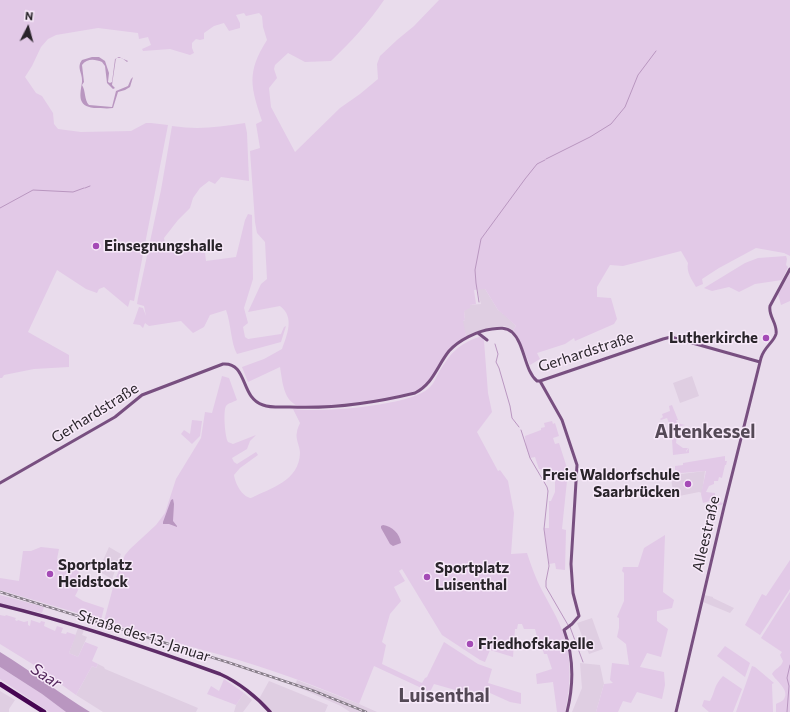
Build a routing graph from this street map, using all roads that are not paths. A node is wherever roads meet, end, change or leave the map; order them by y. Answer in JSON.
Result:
{"nodes":[{"id":1,"x":790,"y":269,"type":"edge"},
{"id":2,"x":478,"y":333,"type":"junction"},
{"id":3,"x":487,"y":340,"type":"dead end"},
{"id":4,"x":760,"y":362,"type":"junction"},
{"id":5,"x":540,"y":381,"type":"junction"},
{"id":6,"x":0,"y":483,"type":"edge"},
{"id":7,"x":0,"y":605,"type":"edge"},
{"id":8,"x":0,"y":684,"type":"edge"},
{"id":9,"x":0,"y":688,"type":"edge"},
{"id":10,"x":38,"y":712,"type":"edge"},
{"id":11,"x":44,"y":712,"type":"edge"},
{"id":12,"x":270,"y":712,"type":"edge"},
{"id":13,"x":567,"y":712,"type":"edge"},
{"id":14,"x":676,"y":712,"type":"edge"}],
"edges":[{"from":1,"to":4,"type":"street","name":"Alleestraße"},
{"from":2,"to":3,"type":"street"},
{"from":2,"to":5,"type":"street","name":"Gerhardstraße"},
{"from":2,"to":6,"type":"street","name":"Gerhardstraße"},
{"from":4,"to":5,"type":"street","name":"Gerhardstraße"},
{"from":4,"to":14,"type":"street","name":"Alleestraße"},
{"from":5,"to":13,"type":"street"},
{"from":7,"to":12,"type":"main road","name":"Straße des 13. Januar"},
{"from":8,"to":11,"type":"highway"},
{"from":9,"to":10,"type":"highway"}]}
